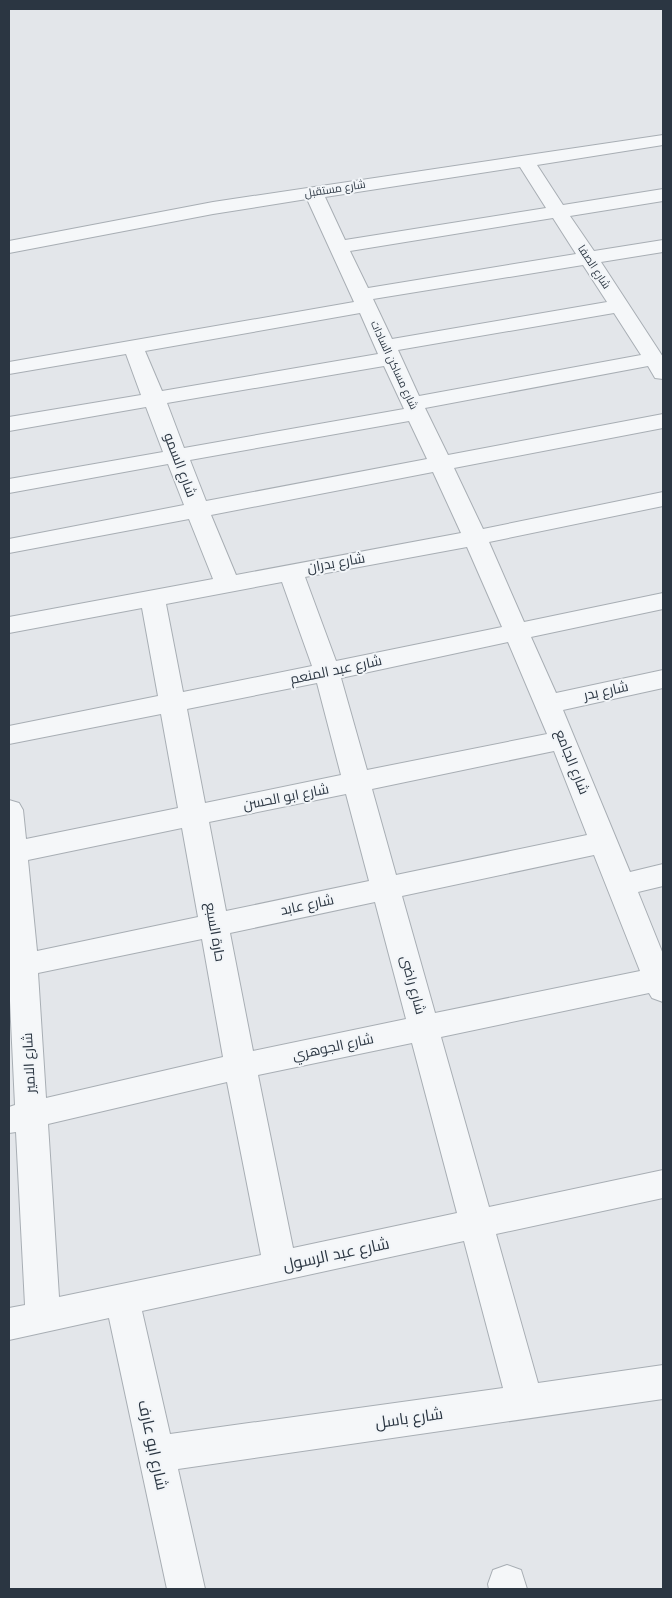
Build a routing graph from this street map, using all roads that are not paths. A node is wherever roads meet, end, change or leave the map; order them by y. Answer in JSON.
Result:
{"nodes":[{"id":1,"x":663,"y":140,"type":"edge"},
{"id":2,"x":525,"y":160,"type":"junction"},
{"id":3,"x":313,"y":192,"type":"junction"},
{"id":4,"x":663,"y":195,"type":"edge"},
{"id":5,"x":558,"y":212,"type":"junction"},
{"id":6,"x":663,"y":246,"type":"edge"},
{"id":7,"x":9,"y":247,"type":"edge"},
{"id":8,"x":338,"y":247,"type":"junction"},
{"id":9,"x":589,"y":259,"type":"junction"},
{"id":10,"x":364,"y":300,"type":"junction"},
{"id":11,"x":620,"y":306,"type":"junction"},
{"id":12,"x":133,"y":346,"type":"junction"},
{"id":13,"x":388,"y":352,"type":"junction"},
{"id":14,"x":659,"y":366,"type":"edge"},
{"id":15,"x":9,"y":368,"type":"edge"},
{"id":16,"x":154,"y":399,"type":"junction"},
{"id":17,"x":414,"y":409,"type":"junction"},
{"id":18,"x":663,"y":421,"type":"edge"},
{"id":19,"x":9,"y":424,"type":"edge"},
{"id":20,"x":177,"y":456,"type":"junction"},
{"id":21,"x":440,"y":464,"type":"junction"},
{"id":22,"x":9,"y":486,"type":"edge"},
{"id":23,"x":663,"y":499,"type":"edge"},
{"id":24,"x":198,"y":510,"type":"junction"},
{"id":25,"x":475,"y":538,"type":"junction"},
{"id":26,"x":9,"y":546,"type":"edge"},
{"id":27,"x":291,"y":572,"type":"junction"},
{"id":28,"x":227,"y":584,"type":"junction"},
{"id":29,"x":153,"y":598,"type":"junction"},
{"id":30,"x":663,"y":601,"type":"edge"},
{"id":31,"x":9,"y":625,"type":"edge"},
{"id":32,"x":516,"y":631,"type":"junction"},
{"id":33,"x":328,"y":672,"type":"junction"},
{"id":34,"x":663,"y":679,"type":"edge"},
{"id":35,"x":173,"y":702,"type":"junction"},
{"id":36,"x":548,"y":704,"type":"junction"},
{"id":37,"x":9,"y":735,"type":"edge"},
{"id":38,"x":564,"y":740,"type":"junction"},
{"id":39,"x":358,"y":782,"type":"junction"},
{"id":40,"x":9,"y":810,"type":"edge"},
{"id":41,"x":194,"y":815,"type":"junction"},
{"id":42,"x":605,"y":842,"type":"junction"},
{"id":43,"x":11,"y":853,"type":"edge"},
{"id":44,"x":663,"y":875,"type":"edge"},
{"id":45,"x":622,"y":885,"type":"junction"},
{"id":46,"x":387,"y":888,"type":"junction"},
{"id":47,"x":214,"y":925,"type":"junction"},
{"id":48,"x":16,"y":966,"type":"edge"},
{"id":49,"x":661,"y":984,"type":"edge"},
{"id":50,"x":424,"y":1028,"type":"junction"},
{"id":51,"x":240,"y":1066,"type":"junction"},
{"id":52,"x":20,"y":1117,"type":"edge"},
{"id":53,"x":663,"y":1184,"type":"edge"},
{"id":54,"x":477,"y":1224,"type":"junction"},
{"id":55,"x":280,"y":1266,"type":"junction"},
{"id":56,"x":122,"y":1300,"type":"junction"},
{"id":57,"x":43,"y":1317,"type":"junction"},
{"id":58,"x":9,"y":1324,"type":"edge"},
{"id":59,"x":663,"y":1382,"type":"edge"},
{"id":60,"x":526,"y":1402,"type":"junction"},
{"id":61,"x":155,"y":1454,"type":"junction"},
{"id":62,"x":186,"y":1589,"type":"edge"}],
"edges":[{"from":1,"to":2,"type":"street","name":"شارع مستقبل"},
{"from":2,"to":3,"type":"street","name":"شارع مستقبل"},
{"from":2,"to":5,"type":"street","name":"شارع الصفا"},
{"from":3,"to":7,"type":"street","name":"شارع مستقبل"},
{"from":3,"to":8,"type":"street","name":"شارع مساكن السادات"},
{"from":4,"to":5,"type":"street"},
{"from":5,"to":8,"type":"street"},
{"from":5,"to":9,"type":"street","name":"شارع الصفا"},
{"from":6,"to":9,"type":"street"},
{"from":8,"to":10,"type":"street","name":"شارع مساكن السادات"},
{"from":9,"to":10,"type":"street"},
{"from":9,"to":11,"type":"street","name":"شارع الصفا"},
{"from":10,"to":12,"type":"street"},
{"from":10,"to":13,"type":"street","name":"شارع مساكن السادات"},
{"from":11,"to":13,"type":"street"},
{"from":11,"to":14,"type":"street","name":"شارع الصفا"},
{"from":12,"to":15,"type":"street"},
{"from":12,"to":16,"type":"street","name":"شارع السمو"},
{"from":13,"to":16,"type":"street"},
{"from":13,"to":17,"type":"street","name":"شارع مساكن السادات"},
{"from":14,"to":17,"type":"street"},
{"from":16,"to":19,"type":"street"},
{"from":16,"to":20,"type":"street","name":"شارع السمو"},
{"from":17,"to":20,"type":"street"},
{"from":17,"to":21,"type":"street","name":"شارع مساكن السادات"},
{"from":18,"to":21,"type":"street"},
{"from":20,"to":22,"type":"street"},
{"from":20,"to":24,"type":"street","name":"شارع السمو"},
{"from":21,"to":24,"type":"street"},
{"from":21,"to":25,"type":"street","name":"شارع مساكن السادات"},
{"from":23,"to":25,"type":"street","name":"شارع بدران"},
{"from":24,"to":26,"type":"street"},
{"from":24,"to":28,"type":"street","name":"شارع السمو"},
{"from":25,"to":27,"type":"street","name":"شارع بدران"},
{"from":25,"to":32,"type":"street","name":"شارع الجامع"},
{"from":27,"to":28,"type":"street","name":"شارع بدران"},
{"from":27,"to":33,"type":"street","name":"شارع راضى"},
{"from":28,"to":29,"type":"street","name":"شارع بدران"},
{"from":29,"to":31,"type":"street","name":"شارع بدران"},
{"from":29,"to":35,"type":"street","name":"حارة السبع"},
{"from":30,"to":32,"type":"street","name":"شارع عبد المنعم"},
{"from":32,"to":33,"type":"street","name":"شارع عبد المنعم"},
{"from":32,"to":36,"type":"street","name":"شارع الجامع"},
{"from":33,"to":35,"type":"street","name":"شارع عبد المنعم"},
{"from":33,"to":39,"type":"street","name":"شارع راضى"},
{"from":34,"to":36,"type":"street","name":"شارع بدر"},
{"from":35,"to":37,"type":"street","name":"شارع عبد المنعم"},
{"from":35,"to":41,"type":"street","name":"حارة السبع"},
{"from":36,"to":38,"type":"street","name":"شارع الجامع"},
{"from":38,"to":39,"type":"street","name":"شارع ابو الحسن"},
{"from":38,"to":42,"type":"street","name":"شارع الجامع"},
{"from":39,"to":41,"type":"street","name":"شارع ابو الحسن"},
{"from":39,"to":46,"type":"street","name":"شارع راضى"},
{"from":40,"to":43,"type":"street","name":"شارع الامير"},
{"from":41,"to":43,"type":"street","name":"شارع ابو الحسن"},
{"from":41,"to":47,"type":"street","name":"حارة السبع"},
{"from":42,"to":45,"type":"street","name":"شارع الجامع"},
{"from":42,"to":46,"type":"street","name":"شارع عابد"},
{"from":43,"to":48,"type":"street","name":"شارع الامير"},
{"from":44,"to":45,"type":"street"},
{"from":45,"to":49,"type":"street","name":"شارع الجامع"},
{"from":46,"to":47,"type":"street","name":"شارع عابد"},
{"from":46,"to":50,"type":"street","name":"شارع راضى"},
{"from":47,"to":48,"type":"street","name":"شارع عابد"},
{"from":47,"to":51,"type":"street","name":"حارة السبع"},
{"from":48,"to":52,"type":"street","name":"شارع الامير"},
{"from":49,"to":50,"type":"street","name":"شارع الجوهري"},
{"from":50,"to":51,"type":"street","name":"شارع الجوهري"},
{"from":50,"to":54,"type":"street","name":"شارع راضى"},
{"from":51,"to":52,"type":"street","name":"شارع الجوهري"},
{"from":51,"to":55,"type":"street","name":"حارة السبع"},
{"from":52,"to":57,"type":"street","name":"شارع الامير"},
{"from":53,"to":54,"type":"street","name":"شارع عبد الرسول"},
{"from":54,"to":55,"type":"street","name":"شارع عبد الرسول"},
{"from":54,"to":60,"type":"street","name":"شارع راضى"},
{"from":55,"to":56,"type":"street","name":"شارع عبد الرسول"},
{"from":56,"to":57,"type":"street","name":"شارع عبد الرسول"},
{"from":56,"to":61,"type":"street","name":"شارع ابو عارف"},
{"from":57,"to":58,"type":"street","name":"شارع عبد الرسول"},
{"from":59,"to":60,"type":"street","name":"شارع باسل"},
{"from":60,"to":61,"type":"street","name":"شارع باسل"},
{"from":61,"to":62,"type":"street","name":"شارع ابو عارف"}]}
